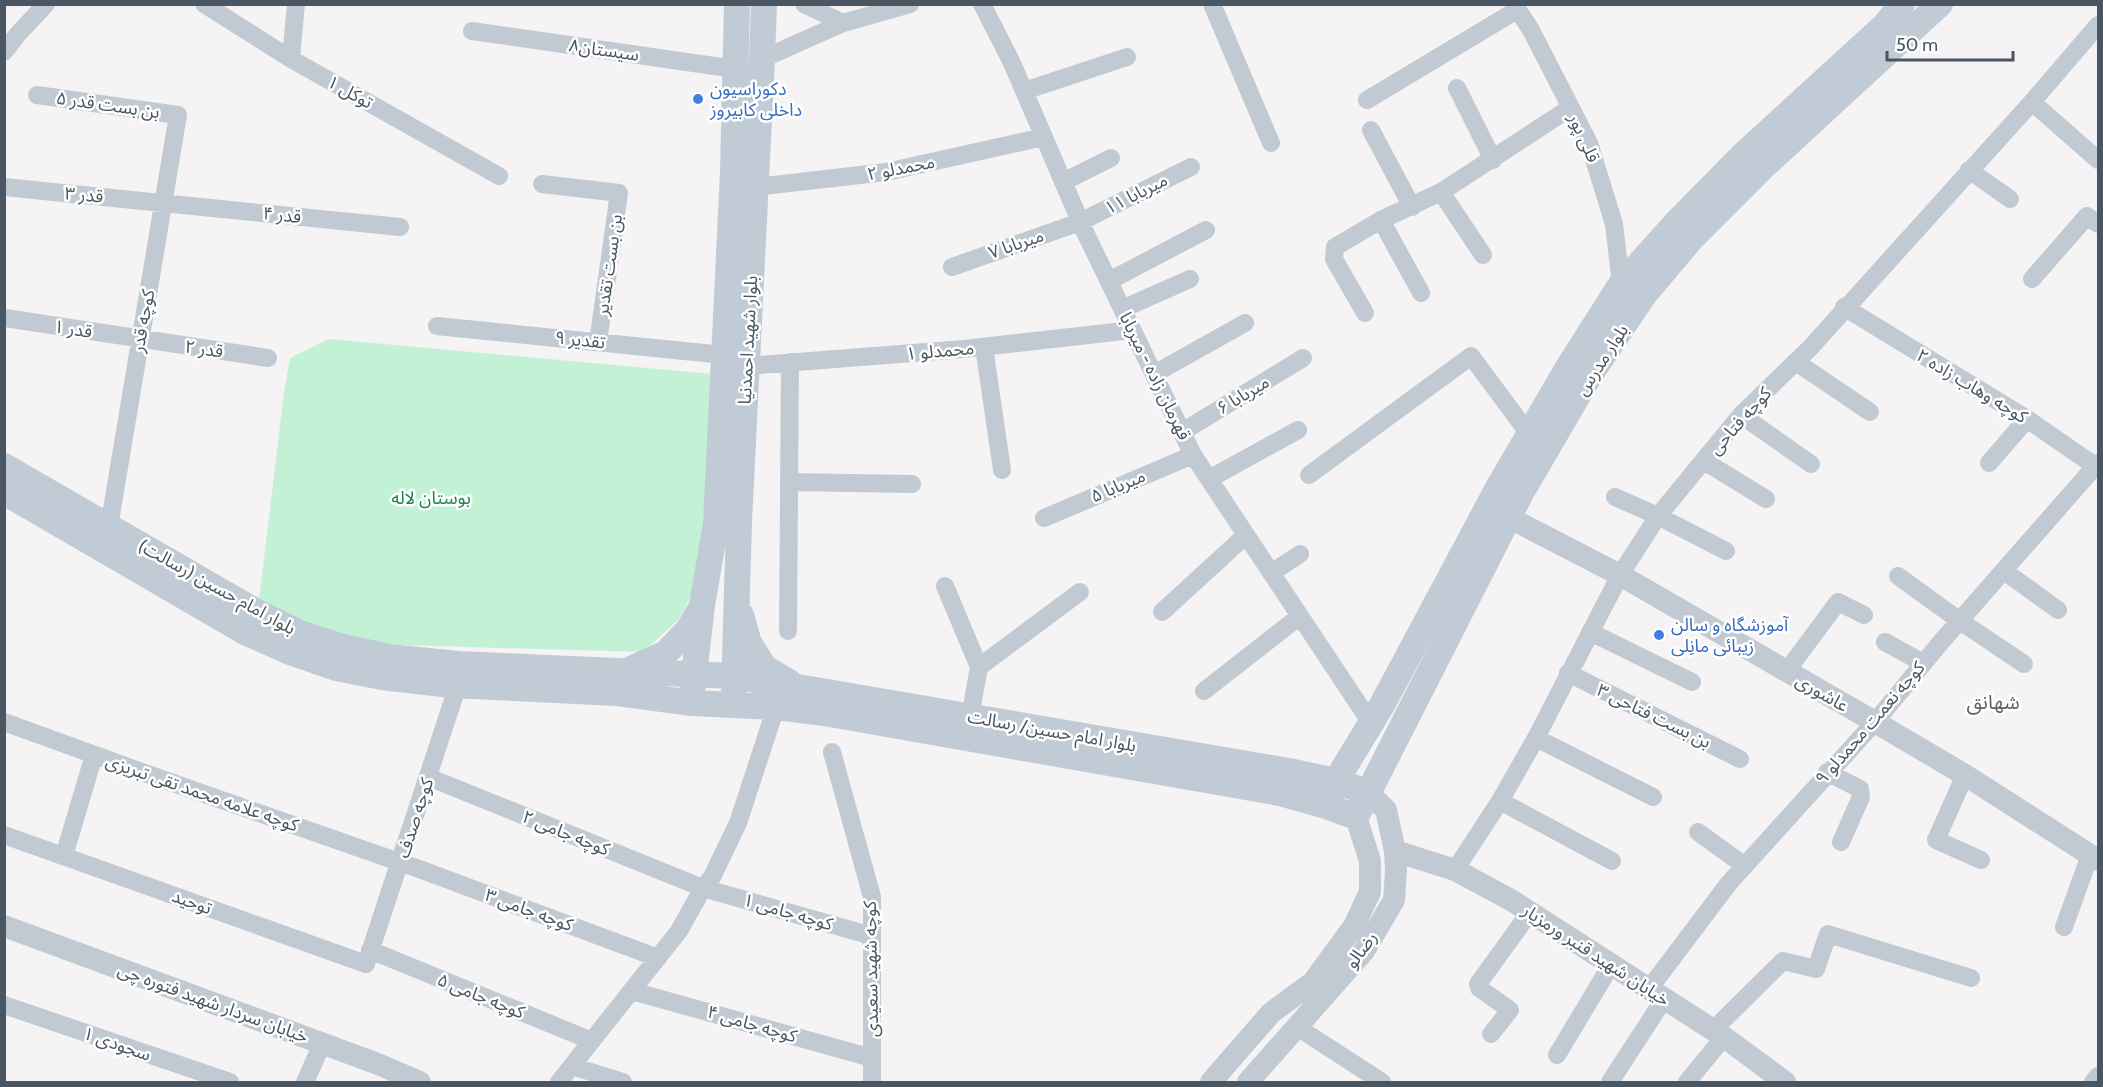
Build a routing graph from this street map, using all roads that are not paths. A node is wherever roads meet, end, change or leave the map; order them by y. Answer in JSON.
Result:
{"nodes":[{"id":1,"x":46,"y":4,"type":"edge"},
{"id":2,"x":204,"y":4,"type":"edge"},
{"id":3,"x":296,"y":4,"type":"edge"},
{"id":4,"x":737,"y":4,"type":"edge"},
{"id":5,"x":764,"y":4,"type":"edge"},
{"id":6,"x":804,"y":4,"type":"edge"},
{"id":7,"x":910,"y":4,"type":"edge"},
{"id":8,"x":982,"y":4,"type":"edge"},
{"id":9,"x":1212,"y":4,"type":"edge"},
{"id":10,"x":1940,"y":4,"type":"edge"},
{"id":11,"x":1515,"y":7,"type":"edge"},
{"id":12,"x":1895,"y":7,"type":"edge"},
{"id":13,"x":843,"y":22,"type":"junction"},
{"id":14,"x":2098,"y":25,"type":"edge"},
{"id":15,"x":472,"y":32,"type":"dead end"},
{"id":16,"x":4,"y":52,"type":"edge"},
{"id":17,"x":1127,"y":57,"type":"dead end"},
{"id":18,"x":291,"y":59,"type":"junction"},
{"id":19,"x":762,"y":59,"type":"junction"},
{"id":20,"x":735,"y":69,"type":"junction"},
{"id":21,"x":1456,"y":88,"type":"dead end"},
{"id":22,"x":1024,"y":91,"type":"junction"},
{"id":23,"x":37,"y":95,"type":"dead end"},
{"id":24,"x":1367,"y":100,"type":"dead end"},
{"id":25,"x":2032,"y":102,"type":"junction"},
{"id":26,"x":1570,"y":108,"type":"junction"},
{"id":27,"x":178,"y":115,"type":"joint"},
{"id":28,"x":1371,"y":130,"type":"dead end"},
{"id":29,"x":1044,"y":138,"type":"junction"},
{"id":30,"x":1271,"y":142,"type":"dead end"},
{"id":31,"x":1111,"y":158,"type":"dead end"},
{"id":32,"x":1493,"y":160,"type":"junction"},
{"id":33,"x":2098,"y":160,"type":"edge"},
{"id":34,"x":1191,"y":166,"type":"dead end"},
{"id":35,"x":1969,"y":170,"type":"junction"},
{"id":36,"x":499,"y":176,"type":"dead end"},
{"id":37,"x":1063,"y":182,"type":"junction"},
{"id":38,"x":542,"y":184,"type":"dead end"},
{"id":39,"x":4,"y":187,"type":"edge"},
{"id":40,"x":756,"y":188,"type":"junction"},
{"id":41,"x":1441,"y":192,"type":"junction"},
{"id":42,"x":2010,"y":200,"type":"dead end"},
{"id":43,"x":163,"y":202,"type":"junction"},
{"id":44,"x":1413,"y":207,"type":"junction"},
{"id":45,"x":1381,"y":220,"type":"junction"},
{"id":46,"x":2093,"y":220,"type":"edge"},
{"id":47,"x":1080,"y":222,"type":"junction"},
{"id":48,"x":400,"y":227,"type":"dead end"},
{"id":49,"x":1206,"y":230,"type":"dead end"},
{"id":50,"x":1484,"y":255,"type":"dead end"},
{"id":51,"x":952,"y":267,"type":"dead end"},
{"id":52,"x":1190,"y":279,"type":"dead end"},
{"id":53,"x":2032,"y":279,"type":"dead end"},
{"id":54,"x":1109,"y":281,"type":"junction"},
{"id":55,"x":1621,"y":284,"type":"junction"},
{"id":56,"x":1421,"y":293,"type":"dead end"},
{"id":57,"x":1844,"y":307,"type":"junction"},
{"id":58,"x":1122,"y":309,"type":"junction"},
{"id":59,"x":1365,"y":313,"type":"dead end"},
{"id":60,"x":5,"y":318,"type":"edge"},
{"id":61,"x":1245,"y":323,"type":"dead end"},
{"id":62,"x":437,"y":326,"type":"dead end"},
{"id":63,"x":1132,"y":330,"type":"junction"},
{"id":64,"x":140,"y":339,"type":"junction"},
{"id":65,"x":598,"y":342,"type":"junction"},
{"id":66,"x":984,"y":347,"type":"junction"},
{"id":67,"x":268,"y":358,"type":"dead end"},
{"id":68,"x":1303,"y":358,"type":"dead end"},
{"id":69,"x":735,"y":360,"type":"junction"},
{"id":70,"x":790,"y":362,"type":"junction"},
{"id":71,"x":1796,"y":362,"type":"junction"},
{"id":72,"x":1154,"y":374,"type":"junction"},
{"id":73,"x":1870,"y":412,"type":"dead end"},
{"id":74,"x":1741,"y":415,"type":"junction"},
{"id":75,"x":2027,"y":419,"type":"junction"},
{"id":76,"x":1298,"y":430,"type":"dead end"},
{"id":77,"x":1182,"y":432,"type":"junction"},
{"id":78,"x":1539,"y":440,"type":"junction"},
{"id":79,"x":1193,"y":455,"type":"junction"},
{"id":80,"x":1704,"y":461,"type":"junction"},
{"id":81,"x":1989,"y":463,"type":"dead end"},
{"id":82,"x":1811,"y":464,"type":"dead end"},
{"id":83,"x":4,"y":466,"type":"edge"},
{"id":84,"x":2097,"y":466,"type":"edge"},
{"id":85,"x":1002,"y":470,"type":"dead end"},
{"id":86,"x":1309,"y":475,"type":"dead end"},
{"id":87,"x":1209,"y":479,"type":"junction"},
{"id":88,"x":789,"y":482,"type":"junction"},
{"id":89,"x":912,"y":484,"type":"dead end"},
{"id":90,"x":4,"y":492,"type":"edge"},
{"id":91,"x":1615,"y":497,"type":"dead end"},
{"id":92,"x":1766,"y":499,"type":"dead end"},
{"id":93,"x":1658,"y":516,"type":"junction"},
{"id":94,"x":1044,"y":518,"type":"dead end"},
{"id":95,"x":1508,"y":518,"type":"junction"},
{"id":96,"x":109,"y":527,"type":"junction"},
{"id":97,"x":1246,"y":535,"type":"junction"},
{"id":98,"x":1726,"y":552,"type":"dead end"},
{"id":99,"x":1300,"y":554,"type":"dead end"},
{"id":100,"x":2004,"y":571,"type":"junction"},
{"id":101,"x":1271,"y":573,"type":"junction"},
{"id":102,"x":1620,"y":575,"type":"junction"},
{"id":103,"x":1898,"y":576,"type":"dead end"},
{"id":104,"x":945,"y":586,"type":"dead end"},
{"id":105,"x":1080,"y":592,"type":"dead end"},
{"id":106,"x":737,"y":604,"type":"junction"},
{"id":107,"x":702,"y":605,"type":"junction"},
{"id":108,"x":2058,"y":610,"type":"dead end"},
{"id":109,"x":1162,"y":612,"type":"dead end"},
{"id":110,"x":1864,"y":615,"type":"dead end"},
{"id":111,"x":1300,"y":616,"type":"junction"},
{"id":112,"x":1960,"y":621,"type":"junction"},
{"id":113,"x":788,"y":631,"type":"dead end"},
{"id":114,"x":1590,"y":632,"type":"junction"},
{"id":115,"x":1885,"y":642,"type":"dead end"},
{"id":116,"x":1923,"y":663,"type":"junction"},
{"id":117,"x":2024,"y":664,"type":"dead end"},
{"id":118,"x":979,"y":667,"type":"junction"},
{"id":119,"x":626,"y":671,"type":"junction"},
{"id":120,"x":1786,"y":672,"type":"junction"},
{"id":121,"x":1568,"y":673,"type":"junction"},
{"id":122,"x":694,"y":674,"type":"junction"},
{"id":123,"x":733,"y":676,"type":"junction"},
{"id":124,"x":1692,"y":682,"type":"dead end"},
{"id":125,"x":458,"y":685,"type":"junction"},
{"id":126,"x":797,"y":686,"type":"junction"},
{"id":127,"x":1204,"y":691,"type":"dead end"},
{"id":128,"x":692,"y":703,"type":"junction"},
{"id":129,"x":734,"y":704,"type":"junction"},
{"id":130,"x":776,"y":707,"type":"junction"},
{"id":131,"x":970,"y":717,"type":"junction"},
{"id":132,"x":4,"y":722,"type":"edge"},
{"id":133,"x":1875,"y":722,"type":"junction"},
{"id":134,"x":1371,"y":723,"type":"junction"},
{"id":135,"x":1536,"y":738,"type":"junction"},
{"id":136,"x":832,"y":752,"type":"dead end"},
{"id":137,"x":94,"y":755,"type":"junction"},
{"id":138,"x":1740,"y":759,"type":"dead end"},
{"id":139,"x":1827,"y":772,"type":"junction"},
{"id":140,"x":1965,"y":775,"type":"junction"},
{"id":141,"x":428,"y":777,"type":"junction"},
{"id":142,"x":1336,"y":781,"type":"junction"},
{"id":143,"x":1369,"y":793,"type":"junction"},
{"id":144,"x":1653,"y":797,"type":"dead end"},
{"id":145,"x":1500,"y":801,"type":"junction"},
{"id":146,"x":1326,"y":806,"type":"junction"},
{"id":147,"x":1356,"y":817,"type":"junction"},
{"id":148,"x":1698,"y":832,"type":"dead end"},
{"id":149,"x":4,"y":835,"type":"edge"},
{"id":150,"x":1841,"y":842,"type":"dead end"},
{"id":151,"x":1395,"y":851,"type":"junction"},
{"id":152,"x":64,"y":856,"type":"junction"},
{"id":153,"x":2094,"y":858,"type":"edge"},
{"id":154,"x":1981,"y":860,"type":"dead end"},
{"id":155,"x":1612,"y":861,"type":"dead end"},
{"id":156,"x":401,"y":862,"type":"junction"},
{"id":157,"x":1745,"y":866,"type":"junction"},
{"id":158,"x":1455,"y":870,"type":"junction"},
{"id":159,"x":703,"y":888,"type":"junction"},
{"id":160,"x":1530,"y":912,"type":"junction"},
{"id":161,"x":4,"y":926,"type":"edge"},
{"id":162,"x":2064,"y":927,"type":"dead end"},
{"id":163,"x":872,"y":936,"type":"junction"},
{"id":164,"x":370,"y":950,"type":"junction"},
{"id":165,"x":658,"y":958,"type":"junction"},
{"id":166,"x":1611,"y":965,"type":"junction"},
{"id":167,"x":1971,"y":978,"type":"dead end"},
{"id":168,"x":632,"y":991,"type":"junction"},
{"id":169,"x":1657,"y":994,"type":"junction"},
{"id":170,"x":4,"y":1005,"type":"edge"},
{"id":171,"x":1297,"y":1027,"type":"junction"},
{"id":172,"x":1491,"y":1034,"type":"dead end"},
{"id":173,"x":1718,"y":1034,"type":"junction"},
{"id":174,"x":592,"y":1041,"type":"junction"},
{"id":175,"x":322,"y":1044,"type":"junction"},
{"id":176,"x":1557,"y":1055,"type":"dead end"},
{"id":177,"x":872,"y":1058,"type":"junction"},
{"id":178,"x":572,"y":1066,"type":"junction"},
{"id":179,"x":2098,"y":1076,"type":"edge"},
{"id":180,"x":230,"y":1083,"type":"edge"},
{"id":181,"x":305,"y":1083,"type":"edge"},
{"id":182,"x":420,"y":1083,"type":"edge"},
{"id":183,"x":559,"y":1083,"type":"edge"},
{"id":184,"x":623,"y":1083,"type":"edge"},
{"id":185,"x":872,"y":1083,"type":"edge"},
{"id":186,"x":1211,"y":1083,"type":"edge"},
{"id":187,"x":1248,"y":1083,"type":"edge"},
{"id":188,"x":1382,"y":1083,"type":"edge"},
{"id":189,"x":1610,"y":1083,"type":"edge"},
{"id":190,"x":1687,"y":1083,"type":"edge"},
{"id":191,"x":1785,"y":1083,"type":"edge"},
{"id":192,"x":2093,"y":1083,"type":"edge"}],
"edges":[{"from":1,"to":16,"type":"street"},
{"from":2,"to":18,"type":"street","name":"توکل ۱"},
{"from":3,"to":18,"type":"street"},
{"from":4,"to":20,"type":"main road","name":"بلوار شهید احمدنیا"},
{"from":5,"to":19,"type":"main road","name":"بلوار شهید احمدنیا"},
{"from":6,"to":13,"type":"street"},
{"from":7,"to":13,"type":"street"},
{"from":8,"to":22,"type":"street","name":"قهرمان زاده - میربابا"},
{"from":9,"to":30,"type":"street"},
{"from":10,"to":78,"type":"main road","name":"بلوار مدرس"},
{"from":11,"to":24,"type":"street"},
{"from":11,"to":26,"type":"street","name":"قلی پور"},
{"from":12,"to":55,"type":"main road","name":"بلوار مدرس"},
{"from":13,"to":19,"type":"street"},
{"from":14,"to":25,"type":"street","name":"کوچه فتاحی"},
{"from":15,"to":20,"type":"street","name":"سیستان۸"},
{"from":17,"to":22,"type":"street"},
{"from":18,"to":36,"type":"street","name":"توکل ۱"},
{"from":19,"to":40,"type":"main road","name":"بلوار شهید احمدنیا"},
{"from":20,"to":69,"type":"main road","name":"بلوار شهید احمدنیا"},
{"from":21,"to":32,"type":"street"},
{"from":22,"to":29,"type":"street","name":"قهرمان زاده - میربابا"},
{"from":23,"to":27,"type":"street","name":"بن بست قدر ۵"},
{"from":25,"to":33,"type":"street"},
{"from":25,"to":35,"type":"street","name":"کوچه فتاحی"},
{"from":26,"to":32,"type":"street"},
{"from":26,"to":55,"type":"street","name":"قلی پور"},
{"from":27,"to":43,"type":"street","name":"کوچه قدر"},
{"from":28,"to":44,"type":"street"},
{"from":29,"to":37,"type":"street","name":"قهرمان زاده - میربابا"},
{"from":29,"to":40,"type":"street","name":"محمدلو ۲"},
{"from":31,"to":37,"type":"street"},
{"from":32,"to":41,"type":"street"},
{"from":34,"to":47,"type":"street","name":"میربابا ۱۱"},
{"from":35,"to":42,"type":"street"},
{"from":35,"to":57,"type":"street","name":"کوچه فتاحی"},
{"from":37,"to":47,"type":"street","name":"قهرمان زاده - میربابا"},
{"from":38,"to":65,"type":"street","name":"بن بست تقدیر"},
{"from":39,"to":43,"type":"street","name":"قدر ۳"},
{"from":40,"to":69,"type":"main road","name":"بلوار شهید احمدنیا"},
{"from":41,"to":44,"type":"street"},
{"from":41,"to":50,"type":"street"},
{"from":43,"to":48,"type":"street","name":"قدر ۴"},
{"from":43,"to":64,"type":"street","name":"کوچه قدر"},
{"from":44,"to":45,"type":"street"},
{"from":45,"to":56,"type":"street"},
{"from":45,"to":59,"type":"street"},
{"from":46,"to":53,"type":"street"},
{"from":47,"to":51,"type":"street","name":"میربابا ۷"},
{"from":47,"to":54,"type":"street","name":"قهرمان زاده - میربابا"},
{"from":49,"to":54,"type":"street"},
{"from":52,"to":58,"type":"street"},
{"from":54,"to":58,"type":"street","name":"قهرمان زاده - میربابا"},
{"from":55,"to":78,"type":"main road","name":"بلوار مدرس"},
{"from":57,"to":71,"type":"street","name":"کوچه فتاحی"},
{"from":57,"to":75,"type":"street","name":"کوچه وهاب زاده ۲"},
{"from":58,"to":63,"type":"street","name":"قهرمان زاده - میربابا"},
{"from":60,"to":64,"type":"street","name":"قدر ۱"},
{"from":61,"to":72,"type":"street"},
{"from":62,"to":65,"type":"street","name":"۹ تقدیر"},
{"from":63,"to":66,"type":"street","name":"محمدلو ۱"},
{"from":63,"to":72,"type":"street","name":"قهرمان زاده - میربابا"},
{"from":64,"to":67,"type":"street","name":"قدر ۲"},
{"from":64,"to":96,"type":"street","name":"کوچه قدر"},
{"from":65,"to":69,"type":"street","name":"۹ تقدیر"},
{"from":66,"to":70,"type":"street","name":"محمدلو ۱"},
{"from":66,"to":85,"type":"street"},
{"from":68,"to":77,"type":"street","name":"میربابا ۶"},
{"from":69,"to":70,"type":"street","name":"محمدلو ۱"},
{"from":69,"to":106,"type":"main road","name":"بلوار شهید احمدنیا"},
{"from":69,"to":107,"type":"main road","name":"بلوار شهید احمدنیا"},
{"from":70,"to":88,"type":"street"},
{"from":71,"to":73,"type":"street"},
{"from":71,"to":74,"type":"street","name":"کوچه فتاحی"},
{"from":72,"to":77,"type":"street","name":"قهرمان زاده - میربابا"},
{"from":74,"to":80,"type":"street","name":"کوچه فتاحی"},
{"from":74,"to":82,"type":"street"},
{"from":75,"to":81,"type":"street"},
{"from":75,"to":84,"type":"street","name":"کوچه وهاب زاده ۲"},
{"from":76,"to":87,"type":"street"},
{"from":77,"to":79,"type":"street","name":"قهرمان زاده - میربابا"},
{"from":78,"to":86,"type":"street"},
{"from":78,"to":95,"type":"main road","name":"بلوار مدرس"},
{"from":78,"to":134,"type":"main road","name":"بلوار مدرس"},
{"from":79,"to":87,"type":"street","name":"قهرمان زاده - میربابا"},
{"from":79,"to":94,"type":"street","name":"میربابا ۵"},
{"from":80,"to":92,"type":"street"},
{"from":80,"to":93,"type":"street","name":"کوچه فتاحی"},
{"from":83,"to":96,"type":"main road","name":"بلوار امام حسین (رسالت)"},
{"from":84,"to":100,"type":"street","name":"کوچه نعمت محمدلو ۹"},
{"from":87,"to":97,"type":"street","name":"قهرمان زاده - میربابا"},
{"from":88,"to":89,"type":"street"},
{"from":88,"to":113,"type":"street"},
{"from":90,"to":125,"type":"main road","name":"بلوار امام حسین (رسالت)"},
{"from":91,"to":93,"type":"street"},
{"from":93,"to":98,"type":"street"},
{"from":93,"to":102,"type":"street","name":"کوچه فتاحی"},
{"from":95,"to":102,"type":"street","name":"عاشوری"},
{"from":95,"to":143,"type":"main road","name":"بلوار مدرس"},
{"from":96,"to":119,"type":"main road","name":"بلوار امام حسین (رسالت)"},
{"from":97,"to":101,"type":"street","name":"قهرمان زاده - میربابا"},
{"from":97,"to":109,"type":"street"},
{"from":99,"to":101,"type":"street"},
{"from":100,"to":108,"type":"street"},
{"from":100,"to":112,"type":"street","name":"کوچه نعمت محمدلو ۹"},
{"from":101,"to":111,"type":"street","name":"قهرمان زاده - میربابا"},
{"from":102,"to":114,"type":"street","name":"کوچه فتاحی"},
{"from":102,"to":120,"type":"street","name":"عاشوری"},
{"from":103,"to":112,"type":"street"},
{"from":104,"to":118,"type":"street"},
{"from":105,"to":118,"type":"street"},
{"from":106,"to":123,"type":"main road","name":"بلوار شهید احمدنیا"},
{"from":106,"to":126,"type":"main road"},
{"from":107,"to":119,"type":"main road"},
{"from":107,"to":122,"type":"main road","name":"بلوار شهید احمدنیا"},
{"from":110,"to":120,"type":"street"},
{"from":111,"to":127,"type":"street"},
{"from":111,"to":134,"type":"street","name":"قهرمان زاده - میربابا"},
{"from":112,"to":116,"type":"street","name":"کوچه نعمت محمدلو ۹"},
{"from":112,"to":117,"type":"street"},
{"from":114,"to":121,"type":"street","name":"کوچه فتاحی"},
{"from":114,"to":124,"type":"street"},
{"from":115,"to":116,"type":"street"},
{"from":116,"to":133,"type":"street","name":"کوچه نعمت محمدلو ۹"},
{"from":118,"to":131,"type":"street"},
{"from":119,"to":122,"type":"main road","name":"بلوار امام حسین (رسالت)"},
{"from":120,"to":133,"type":"street","name":"عاشوری"},
{"from":121,"to":135,"type":"street","name":"کوچه فتاحی"},
{"from":121,"to":138,"type":"street","name":"بن بست فتاحی ۳"},
{"from":122,"to":123,"type":"main road","name":"بلوار امام حسین (رسالت)"},
{"from":122,"to":128,"type":"main road","name":"بلوار شهید احمدنیا"},
{"from":123,"to":126,"type":"main road","name":"بلوار امام حسین/ رسالت"},
{"from":123,"to":129,"type":"main road","name":"بلوار شهید احمدنیا"},
{"from":125,"to":128,"type":"main road","name":"بلوار امام حسین (رسالت)"},
{"from":125,"to":141,"type":"street","name":"کوچه صدف"},
{"from":126,"to":131,"type":"main road","name":"بلوار امام حسین/ رسالت"},
{"from":128,"to":129,"type":"main road","name":"بلوار امام حسین (رسالت)"},
{"from":129,"to":130,"type":"main road","name":"بلوار امام حسین/ رسالت"},
{"from":130,"to":146,"type":"main road","name":"بلوار امام حسین/ رسالت"},
{"from":130,"to":159,"type":"street"},
{"from":131,"to":142,"type":"main road","name":"بلوار امام حسین/ رسالت"},
{"from":132,"to":137,"type":"street","name":"کوچه علامه محمد تقی تبریزی"},
{"from":133,"to":139,"type":"street","name":"کوچه نعمت محمدلو ۹"},
{"from":133,"to":140,"type":"street","name":"عاشوری"},
{"from":134,"to":142,"type":"main road","name":"بلوار مدرس"},
{"from":135,"to":144,"type":"street"},
{"from":135,"to":145,"type":"street","name":"کوچه فتاحی"},
{"from":136,"to":163,"type":"street","name":"کوچه شهید سعیدی"},
{"from":137,"to":152,"type":"street"},
{"from":137,"to":156,"type":"street","name":"کوچه علامه محمد تقی تبریزی"},
{"from":139,"to":150,"type":"street"},
{"from":139,"to":157,"type":"street","name":"کوچه نعمت محمدلو ۹"},
{"from":140,"to":153,"type":"street","name":"عاشوری"},
{"from":140,"to":154,"type":"street"},
{"from":141,"to":156,"type":"street","name":"کوچه صدف"},
{"from":141,"to":159,"type":"street","name":"کوچه جامی ۲"},
{"from":142,"to":143,"type":"main road","name":"بلوار امام حسین/ رسالت"},
{"from":142,"to":146,"type":"main road","name":"بلوار مدرس"},
{"from":143,"to":147,"type":"main road","name":"بلوار مدرس"},
{"from":143,"to":151,"type":"street","name":"رضالو"},
{"from":145,"to":155,"type":"street"},
{"from":145,"to":158,"type":"street","name":"کوچه فتاحی"},
{"from":146,"to":147,"type":"main road","name":"بلوار امام حسین/ رسالت"},
{"from":147,"to":186,"type":"street","name":"رضالو"},
{"from":148,"to":157,"type":"street"},
{"from":149,"to":152,"type":"street","name":"توحید"},
{"from":151,"to":158,"type":"street","name":"خیابان شهید قنبر ورمزیار"},
{"from":151,"to":171,"type":"street","name":"رضالو"},
{"from":152,"to":164,"type":"street","name":"توحید"},
{"from":153,"to":162,"type":"street"},
{"from":156,"to":164,"type":"street","name":"کوچه صدف"},
{"from":156,"to":165,"type":"street","name":"کوچه جامی ۳"},
{"from":157,"to":169,"type":"street","name":"کوچه نعمت محمدلو ۹"},
{"from":158,"to":160,"type":"street","name":"خیابان شهید قنبر ورمزیار"},
{"from":159,"to":163,"type":"street","name":"کوچه جامی ۱"},
{"from":159,"to":165,"type":"street"},
{"from":160,"to":166,"type":"street","name":"خیابان شهید قنبر ورمزیار"},
{"from":160,"to":172,"type":"street"},
{"from":161,"to":175,"type":"street","name":"خیابان سردار شهید فتوره چی"},
{"from":163,"to":177,"type":"street","name":"کوچه شهید سعیدی"},
{"from":164,"to":174,"type":"street","name":"کوچه جامی ۵"},
{"from":165,"to":168,"type":"street"},
{"from":166,"to":169,"type":"street","name":"خیابان شهید قنبر ورمزیار"},
{"from":166,"to":176,"type":"street"},
{"from":167,"to":173,"type":"street"},
{"from":168,"to":174,"type":"street"},
{"from":168,"to":177,"type":"street","name":"کوچه جامی ۴"},
{"from":169,"to":173,"type":"street","name":"خیابان شهید قنبر ورمزیار"},
{"from":169,"to":189,"type":"street","name":"کوچه نعمت محمدلو ۹"},
{"from":170,"to":180,"type":"street","name":"سجودی ۱"},
{"from":171,"to":187,"type":"street","name":"رضالو"},
{"from":171,"to":188,"type":"street"},
{"from":173,"to":190,"type":"street"},
{"from":173,"to":191,"type":"street","name":"خیابان شهید قنبر ورمزیار"},
{"from":174,"to":178,"type":"street"},
{"from":175,"to":181,"type":"street"},
{"from":175,"to":182,"type":"street","name":"خیابان سردار شهید فتوره چی"},
{"from":177,"to":185,"type":"street","name":"کوچه شهید سعیدی"},
{"from":178,"to":183,"type":"street"},
{"from":178,"to":184,"type":"street"},
{"from":179,"to":192,"type":"street"}]}
